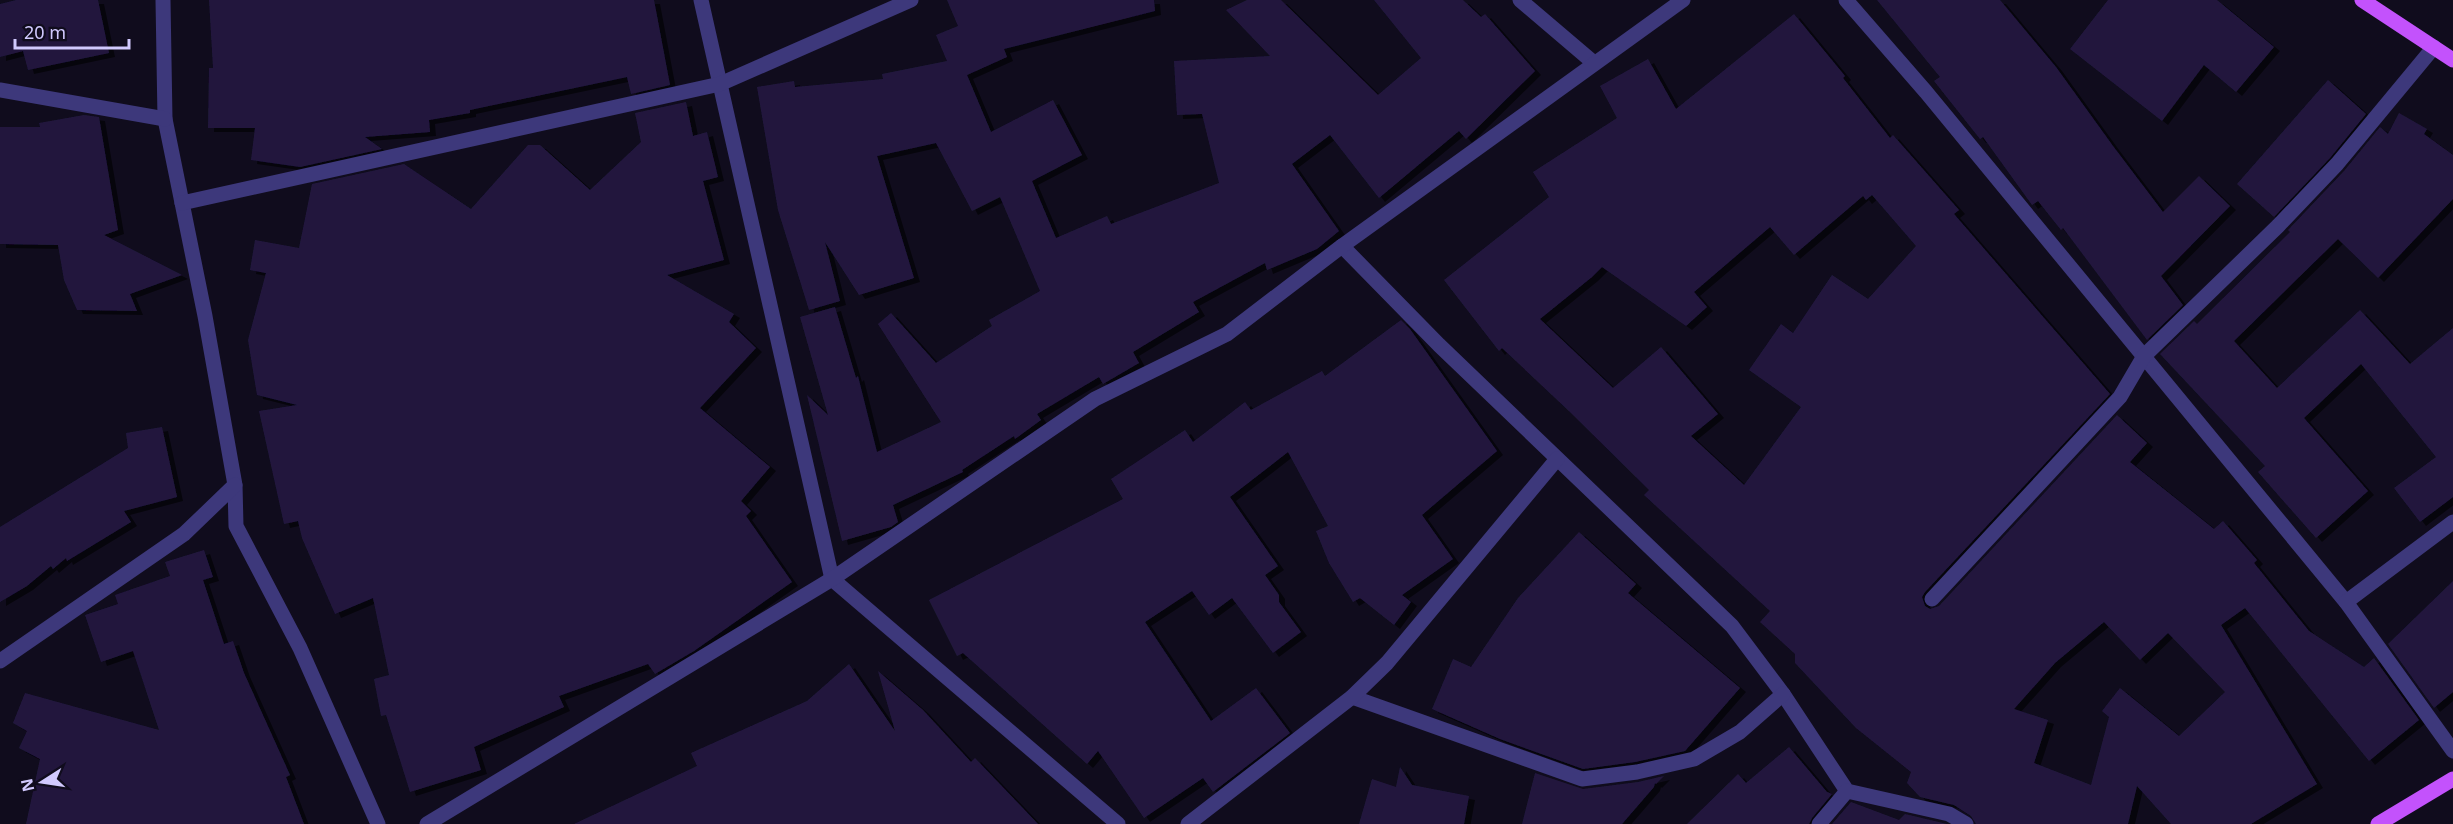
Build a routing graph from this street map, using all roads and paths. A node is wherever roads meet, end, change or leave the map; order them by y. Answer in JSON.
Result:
{"nodes":[{"id":1,"x":163,"y":0,"type":"edge"},
{"id":2,"x":701,"y":0,"type":"edge"},
{"id":3,"x":911,"y":0,"type":"edge"},
{"id":4,"x":1520,"y":0,"type":"edge"},
{"id":5,"x":1683,"y":0,"type":"edge"},
{"id":6,"x":1846,"y":0,"type":"edge"},
{"id":7,"x":2362,"y":0,"type":"edge"},
{"id":8,"x":2434,"y":47,"type":"junction"},
{"id":9,"x":2453,"y":60,"type":"edge"},
{"id":10,"x":1594,"y":63,"type":"junction"},
{"id":11,"x":720,"y":84,"type":"junction"},
{"id":12,"x":0,"y":90,"type":"edge"},
{"id":13,"x":165,"y":119,"type":"junction"},
{"id":14,"x":182,"y":203,"type":"junction"},
{"id":15,"x":1342,"y":246,"type":"junction"},
{"id":16,"x":2144,"y":356,"type":"junction"},
{"id":17,"x":1557,"y":459,"type":"junction"},
{"id":18,"x":236,"y":485,"type":"junction"},
{"id":19,"x":2453,"y":522,"type":"edge"},
{"id":20,"x":832,"y":579,"type":"junction"},
{"id":21,"x":1932,"y":599,"type":"dead end"},
{"id":22,"x":2346,"y":602,"type":"junction"},
{"id":23,"x":0,"y":662,"type":"edge"},
{"id":24,"x":1783,"y":694,"type":"junction"},
{"id":25,"x":1352,"y":697,"type":"junction"},
{"id":26,"x":2453,"y":751,"type":"edge"},
{"id":27,"x":2453,"y":779,"type":"edge"},
{"id":28,"x":1848,"y":791,"type":"junction"},
{"id":29,"x":378,"y":824,"type":"edge"},
{"id":30,"x":427,"y":824,"type":"edge"},
{"id":31,"x":1118,"y":824,"type":"edge"},
{"id":32,"x":1188,"y":824,"type":"edge"},
{"id":33,"x":1819,"y":824,"type":"edge"},
{"id":34,"x":1966,"y":824,"type":"edge"},
{"id":35,"x":2378,"y":824,"type":"edge"}],
"edges":[{"from":1,"to":13,"type":"street"},
{"from":2,"to":11,"type":"street"},
{"from":3,"to":11,"type":"street"},
{"from":4,"to":10,"type":"street"},
{"from":5,"to":10,"type":"street"},
{"from":6,"to":16,"type":"street"},
{"from":7,"to":8,"type":"main road"},
{"from":8,"to":9,"type":"main road"},
{"from":8,"to":16,"type":"street"},
{"from":10,"to":15,"type":"street"},
{"from":11,"to":14,"type":"street"},
{"from":11,"to":20,"type":"street"},
{"from":12,"to":13,"type":"street"},
{"from":13,"to":14,"type":"street"},
{"from":14,"to":18,"type":"street"},
{"from":15,"to":17,"type":"street"},
{"from":15,"to":20,"type":"street"},
{"from":16,"to":21,"type":"street"},
{"from":16,"to":22,"type":"street"},
{"from":17,"to":24,"type":"street"},
{"from":17,"to":25,"type":"street"},
{"from":18,"to":23,"type":"street"},
{"from":18,"to":29,"type":"street"},
{"from":19,"to":22,"type":"street"},
{"from":20,"to":30,"type":"street"},
{"from":20,"to":31,"type":"street"},
{"from":22,"to":26,"type":"street"},
{"from":24,"to":25,"type":"street"},
{"from":24,"to":28,"type":"street"},
{"from":25,"to":32,"type":"street"},
{"from":27,"to":35,"type":"main road"},
{"from":28,"to":33,"type":"street"},
{"from":28,"to":34,"type":"street"}]}
